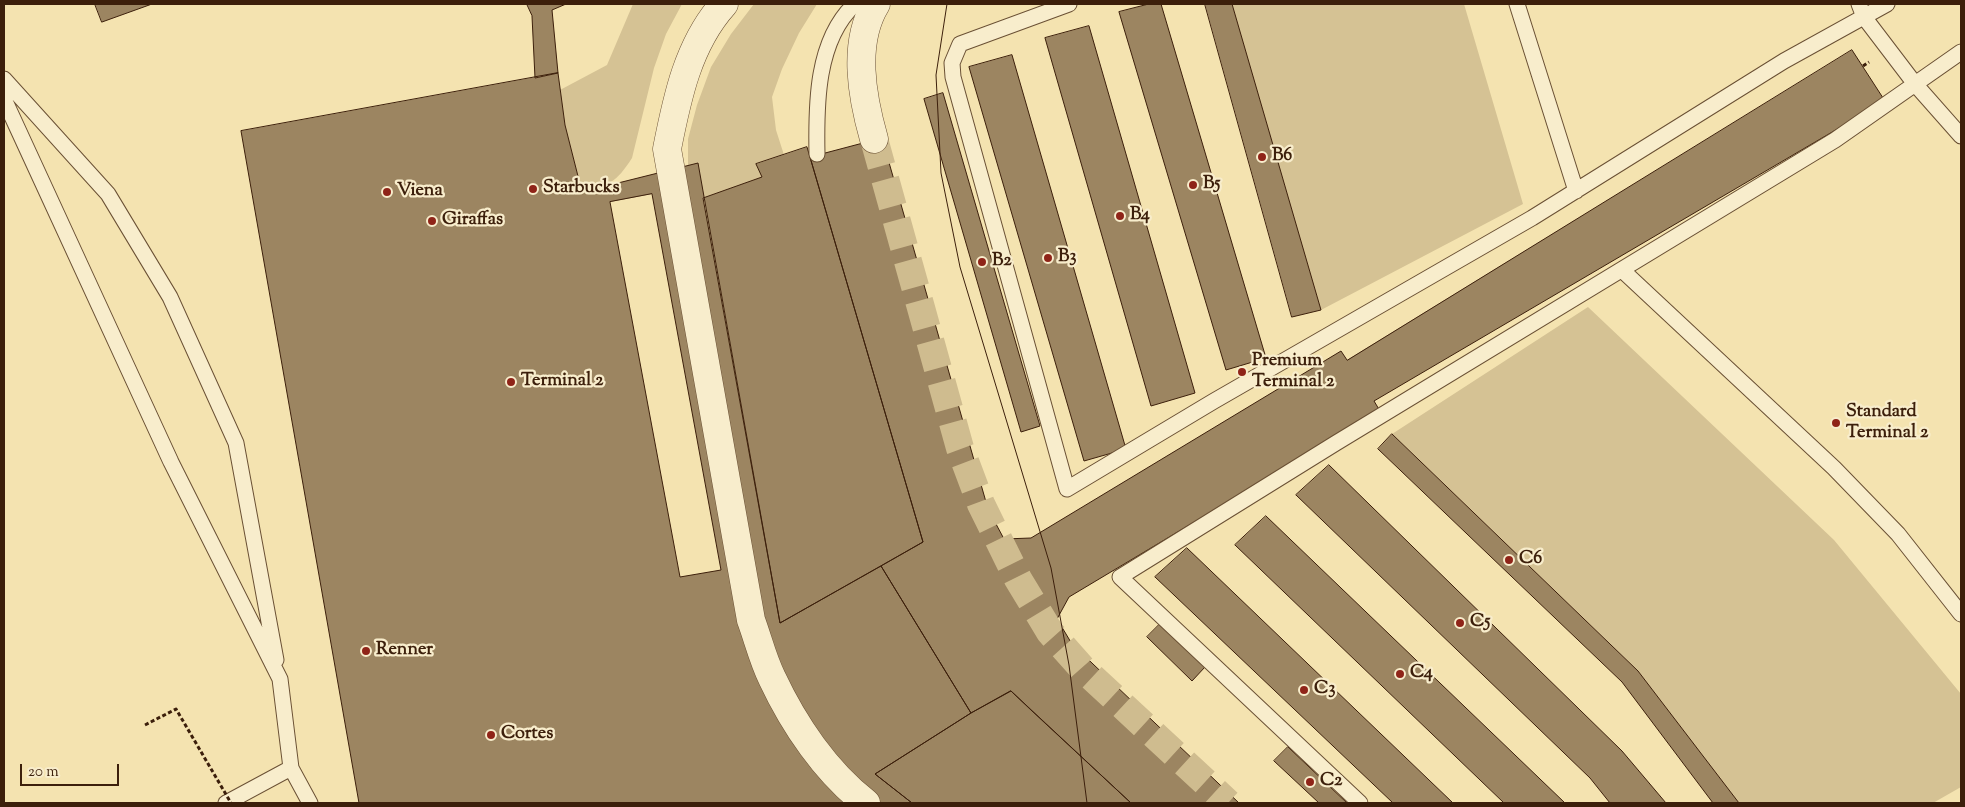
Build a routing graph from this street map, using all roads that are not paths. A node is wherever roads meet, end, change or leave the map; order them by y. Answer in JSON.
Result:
{"nodes":[{"id":1,"x":724,"y":4,"type":"edge"},
{"id":2,"x":855,"y":4,"type":"edge"},
{"id":3,"x":876,"y":4,"type":"edge"},
{"id":4,"x":1070,"y":4,"type":"edge"},
{"id":5,"x":1517,"y":4,"type":"edge"},
{"id":6,"x":1887,"y":4,"type":"edge"},
{"id":7,"x":1862,"y":11,"type":"edge"},
{"id":8,"x":1961,"y":52,"type":"edge"},
{"id":9,"x":4,"y":79,"type":"edge"},
{"id":10,"x":1915,"y":84,"type":"junction"},
{"id":11,"x":4,"y":99,"type":"edge"},
{"id":12,"x":1961,"y":136,"type":"edge"},
{"id":13,"x":874,"y":139,"type":"tunnel mouth"},
{"id":14,"x":816,"y":154,"type":"dead end"},
{"id":15,"x":1576,"y":191,"type":"junction"},
{"id":16,"x":1622,"y":270,"type":"junction"},
{"id":17,"x":1961,"y":614,"type":"edge"},
{"id":18,"x":280,"y":679,"type":"junction"},
{"id":19,"x":291,"y":768,"type":"junction"},
{"id":20,"x":229,"y":803,"type":"edge"},
{"id":21,"x":310,"y":803,"type":"edge"},
{"id":22,"x":866,"y":803,"type":"edge"},
{"id":23,"x":1360,"y":803,"type":"edge"}],
"edges":[{"from":1,"to":22,"type":"street"},
{"from":2,"to":14,"type":"lane"},
{"from":3,"to":13,"type":"street"},
{"from":4,"to":15,"type":"lane"},
{"from":5,"to":15,"type":"lane"},
{"from":6,"to":7,"type":"lane"},
{"from":7,"to":10,"type":"lane"},
{"from":7,"to":15,"type":"lane"},
{"from":8,"to":10,"type":"lane"},
{"from":9,"to":18,"type":"lane"},
{"from":10,"to":12,"type":"lane"},
{"from":10,"to":16,"type":"lane"},
{"from":11,"to":18,"type":"lane"},
{"from":16,"to":17,"type":"lane"},
{"from":16,"to":23,"type":"lane"},
{"from":18,"to":19,"type":"lane"},
{"from":19,"to":20,"type":"lane"},
{"from":19,"to":21,"type":"lane"}]}
